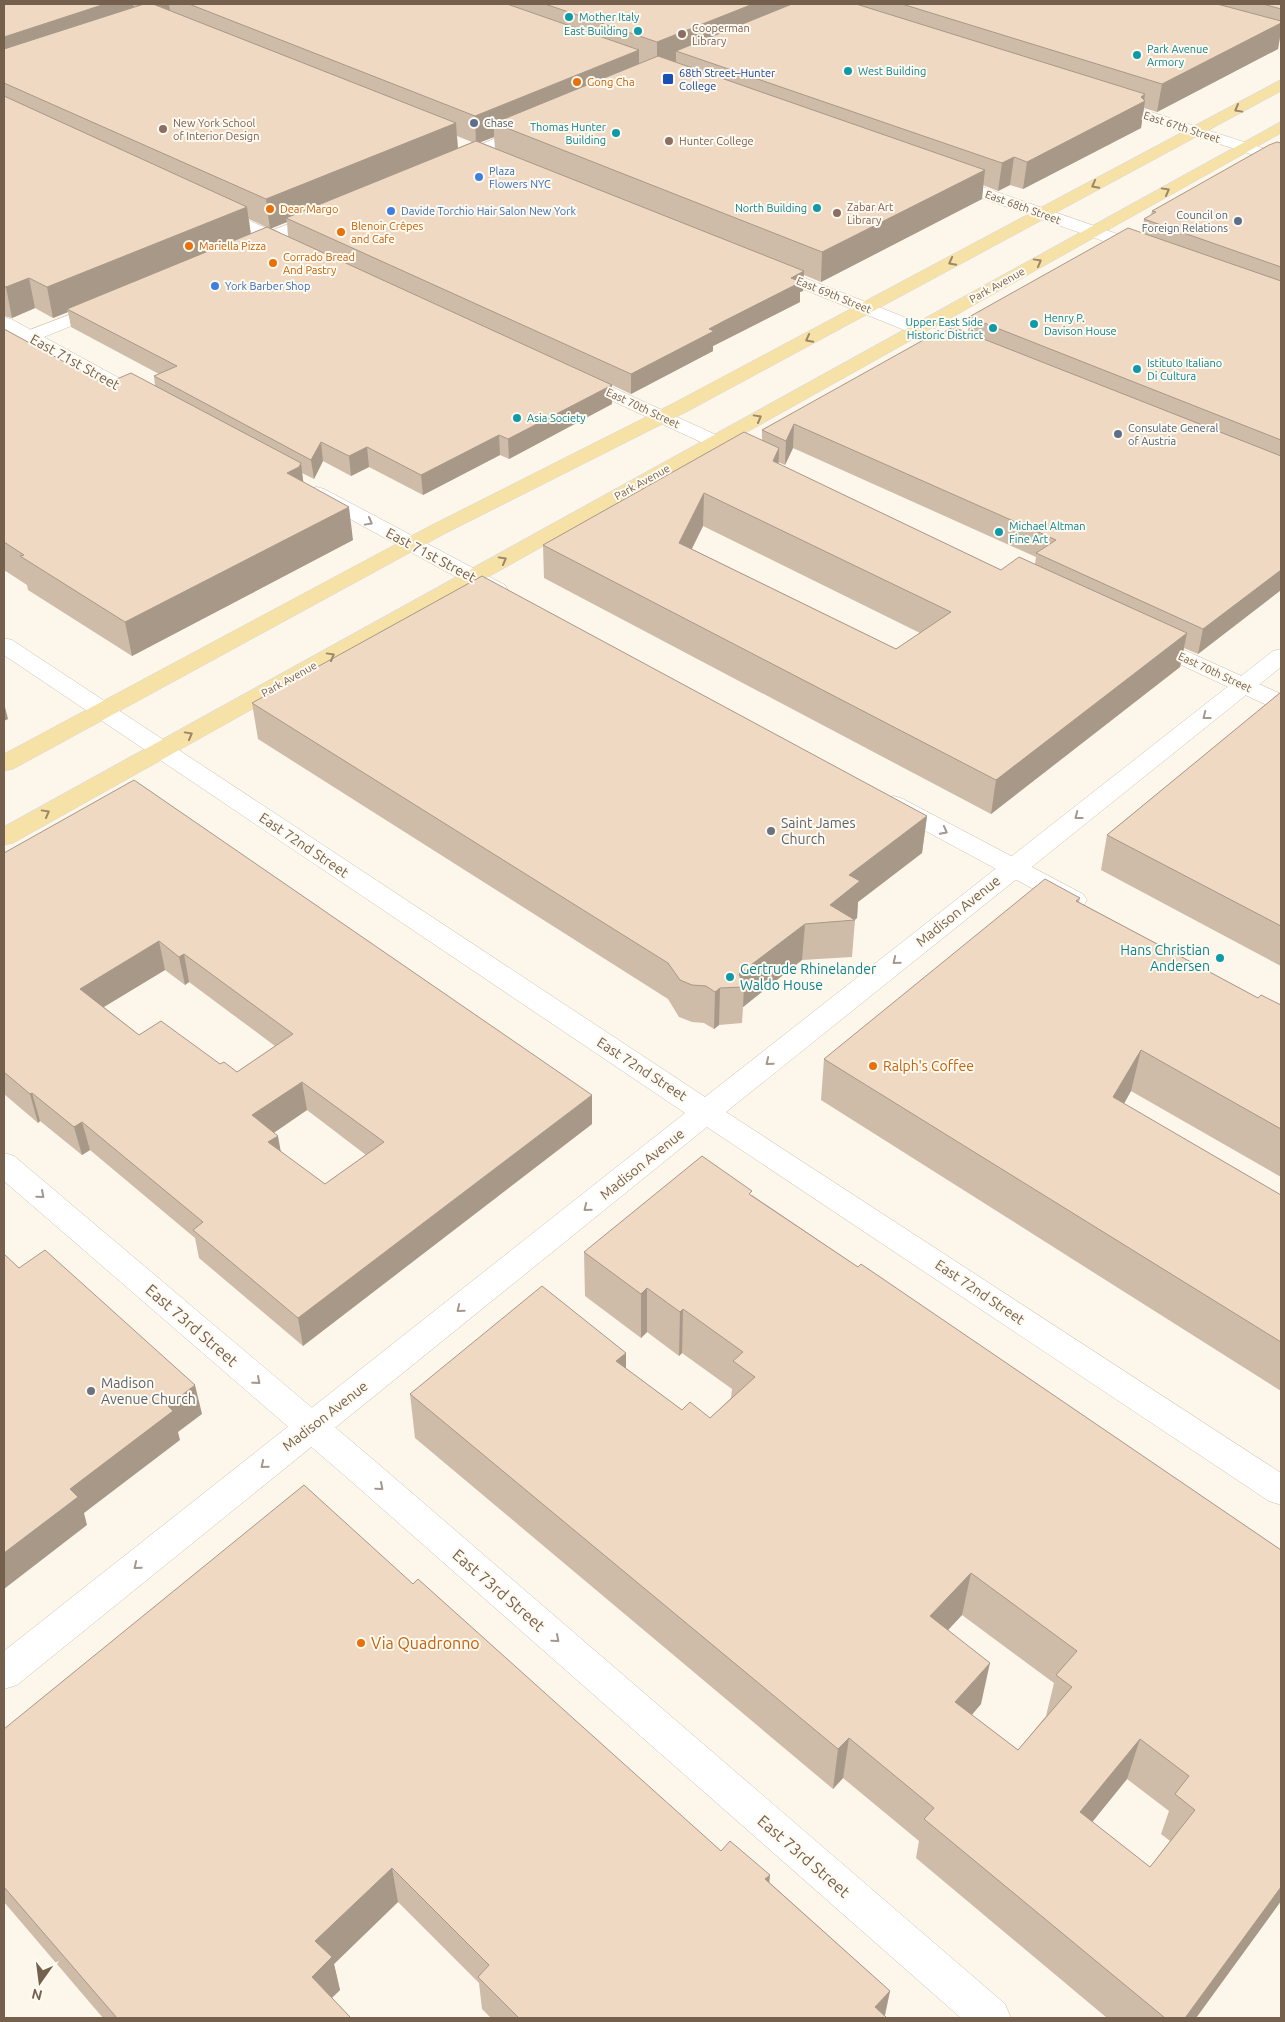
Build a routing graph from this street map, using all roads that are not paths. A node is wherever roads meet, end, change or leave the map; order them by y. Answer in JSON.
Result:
{"nodes":[{"id":1,"x":1281,"y":85,"type":"edge"},
{"id":2,"x":1093,"y":99,"type":"edge"},
{"id":3,"x":544,"y":124,"type":"edge"},
{"id":4,"x":1281,"y":127,"type":"edge"},
{"id":5,"x":1196,"y":132,"type":"junction"},
{"id":6,"x":454,"y":142,"type":"edge"},
{"id":7,"x":1245,"y":147,"type":"junction"},
{"id":8,"x":477,"y":151,"type":"junction"},
{"id":9,"x":1281,"y":159,"type":"edge"},
{"id":10,"x":498,"y":160,"type":"edge"},
{"id":11,"x":442,"y":166,"type":"edge"},
{"id":12,"x":938,"y":176,"type":"edge"},
{"id":13,"x":203,"y":205,"type":"edge"},
{"id":14,"x":334,"y":211,"type":"edge"},
{"id":15,"x":1042,"y":213,"type":"junction"},
{"id":16,"x":1093,"y":232,"type":"junction"},
{"id":17,"x":272,"y":237,"type":"junction"},
{"id":18,"x":304,"y":252,"type":"edge"},
{"id":19,"x":233,"y":253,"type":"edge"},
{"id":20,"x":1163,"y":256,"type":"edge"},
{"id":21,"x":752,"y":262,"type":"edge"},
{"id":22,"x":118,"y":300,"type":"edge"},
{"id":23,"x":867,"y":308,"type":"junction"},
{"id":24,"x":4,"y":323,"type":"edge"},
{"id":25,"x":918,"y":329,"type":"junction"},
{"id":26,"x":30,"y":337,"type":"junction"},
{"id":27,"x":4,"y":348,"type":"edge"},
{"id":28,"x":987,"y":356,"type":"edge"},
{"id":29,"x":567,"y":373,"type":"edge"},
{"id":30,"x":164,"y":410,"type":"edge"},
{"id":31,"x":662,"y":417,"type":"junction"},
{"id":32,"x":715,"y":442,"type":"junction"},
{"id":33,"x":758,"y":462,"type":"edge"},
{"id":34,"x":301,"y":484,"type":"edge"},
{"id":35,"x":410,"y":544,"type":"junction"},
{"id":36,"x":472,"y":577,"type":"junction"},
{"id":37,"x":515,"y":600,"type":"edge"},
{"id":38,"x":1130,"y":633,"type":"edge"},
{"id":39,"x":4,"y":644,"type":"edge"},
{"id":40,"x":1281,"y":656,"type":"edge"},
{"id":41,"x":1244,"y":685,"type":"junction"},
{"id":42,"x":1281,"y":703,"type":"edge"},
{"id":43,"x":102,"y":711,"type":"junction"},
{"id":44,"x":161,"y":750,"type":"junction"},
{"id":45,"x":4,"y":764,"type":"edge"},
{"id":46,"x":874,"y":793,"type":"edge"},
{"id":47,"x":4,"y":837,"type":"edge"},
{"id":48,"x":1012,"y":867,"type":"junction"},
{"id":49,"x":1095,"y":912,"type":"edge"},
{"id":50,"x":707,"y":1112,"type":"junction"},
{"id":51,"x":4,"y":1164,"type":"edge"},
{"id":52,"x":311,"y":1427,"type":"junction"},
{"id":53,"x":1281,"y":1492,"type":"edge"},
{"id":54,"x":4,"y":1673,"type":"edge"},
{"id":55,"x":991,"y":2018,"type":"edge"}],
"edges":[{"from":1,"to":5,"type":"main road","one_way":true},
{"from":2,"to":5,"type":"street","name":"East 67th Street"},
{"from":3,"to":8,"type":"street"},
{"from":4,"to":7,"type":"main road","name":"Park Avenue"},
{"from":5,"to":7,"type":"street","name":"East 67th Street"},
{"from":5,"to":15,"type":"main road","one_way":true},
{"from":6,"to":8,"type":"street"},
{"from":7,"to":9,"type":"street","name":"East 67th Street"},
{"from":16,"to":7,"type":"main road","name":"Park Avenue","one_way":true},
{"from":8,"to":10,"type":"street"},
{"from":8,"to":11,"type":"street"},
{"from":12,"to":15,"type":"street","name":"East 68th Street"},
{"from":13,"to":17,"type":"street"},
{"from":14,"to":17,"type":"street"},
{"from":15,"to":16,"type":"street","name":"East 68th Street"},
{"from":15,"to":23,"type":"main road","one_way":true},
{"from":16,"to":20,"type":"street","name":"East 68th Street"},
{"from":25,"to":16,"type":"main road","name":"Park Avenue","one_way":true},
{"from":17,"to":18,"type":"street"},
{"from":17,"to":19,"type":"street"},
{"from":21,"to":23,"type":"street","name":"East 69th Street"},
{"from":22,"to":26,"type":"street"},
{"from":23,"to":25,"type":"street","name":"East 69th Street"},
{"from":23,"to":31,"type":"main road","one_way":true},
{"from":24,"to":26,"type":"street","name":"East 71st Street"},
{"from":25,"to":28,"type":"street","name":"East 69th Street"},
{"from":32,"to":25,"type":"main road","name":"Park Avenue","one_way":true},
{"from":26,"to":27,"type":"street"},
{"from":26,"to":30,"type":"street","name":"East 71st Street"},
{"from":29,"to":31,"type":"street","name":"East 70th Street"},
{"from":31,"to":32,"type":"street","name":"East 70th Street"},
{"from":31,"to":35,"type":"main road"},
{"from":32,"to":33,"type":"street","name":"East 70th Street"},
{"from":36,"to":32,"type":"main road","name":"Park Avenue","one_way":true},
{"from":34,"to":35,"type":"street","name":"East 71st Street","one_way":true},
{"from":35,"to":36,"type":"street","name":"East 71st Street"},
{"from":35,"to":43,"type":"main road"},
{"from":36,"to":37,"type":"street","name":"East 71st Street"},
{"from":44,"to":36,"type":"main road","name":"Park Avenue","one_way":true},
{"from":38,"to":41,"type":"street","name":"East 70th Street"},
{"from":39,"to":43,"type":"street","name":"East 72nd Street"},
{"from":40,"to":41,"type":"street","name":"Madison Avenue"},
{"from":41,"to":42,"type":"street","name":"East 70th Street"},
{"from":41,"to":48,"type":"street","name":"Madison Avenue","one_way":true},
{"from":43,"to":44,"type":"street","name":"East 72nd Street"},
{"from":43,"to":45,"type":"main road"},
{"from":47,"to":44,"type":"main road","name":"Park Avenue","one_way":true},
{"from":44,"to":50,"type":"street","name":"East 72nd Street"},
{"from":46,"to":48,"type":"street","one_way":true},
{"from":48,"to":49,"type":"street"},
{"from":48,"to":50,"type":"street","name":"Madison Avenue","one_way":true},
{"from":50,"to":52,"type":"street","name":"Madison Avenue","one_way":true},
{"from":50,"to":53,"type":"street","name":"East 72nd Street"},
{"from":51,"to":52,"type":"street","name":"East 73rd Street","one_way":true},
{"from":52,"to":54,"type":"street","name":"Madison Avenue","one_way":true},
{"from":52,"to":55,"type":"street","name":"East 73rd Street","one_way":true}]}
